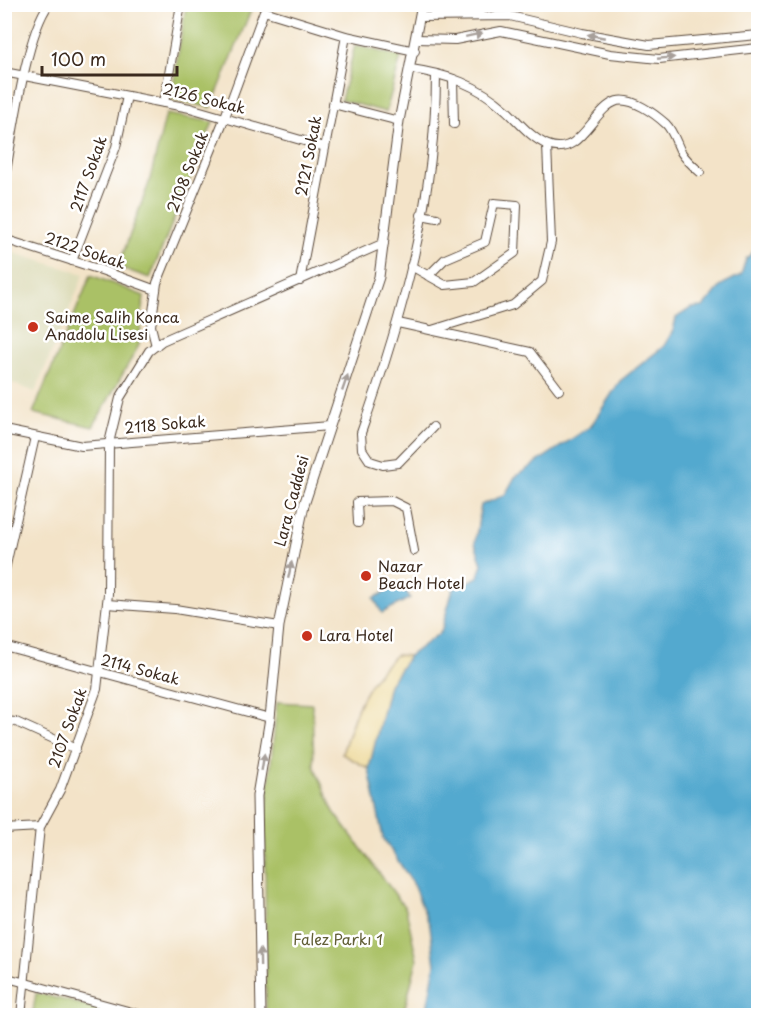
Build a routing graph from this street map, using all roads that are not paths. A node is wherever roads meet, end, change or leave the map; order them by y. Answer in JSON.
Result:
{"nodes":[{"id":1,"x":49,"y":4,"type":"edge"},
{"id":2,"x":181,"y":4,"type":"edge"},
{"id":3,"x":422,"y":4,"type":"edge"},
{"id":4,"x":467,"y":4,"type":"edge"},
{"id":5,"x":488,"y":4,"type":"edge"},
{"id":6,"x":469,"y":15,"type":"junction"},
{"id":7,"x":420,"y":17,"type":"junction"},
{"id":8,"x":759,"y":35,"type":"edge"},
{"id":9,"x":346,"y":36,"type":"junction"},
{"id":10,"x":417,"y":39,"type":"junction"},
{"id":11,"x":759,"y":48,"type":"edge"},
{"id":12,"x":414,"y":51,"type":"junction"},
{"id":13,"x":411,"y":69,"type":"junction"},
{"id":14,"x":4,"y":72,"type":"edge"},
{"id":15,"x":436,"y":74,"type":"junction"},
{"id":16,"x":24,"y":76,"type":"junction"},
{"id":17,"x":453,"y":79,"type":"junction"},
{"id":18,"x":127,"y":96,"type":"junction"},
{"id":19,"x":165,"y":103,"type":"junction"},
{"id":20,"x":333,"y":104,"type":"junction"},
{"id":21,"x":225,"y":117,"type":"junction"},
{"id":22,"x":399,"y":121,"type":"junction"},
{"id":23,"x":454,"y":124,"type":"dead end"},
{"id":24,"x":547,"y":145,"type":"junction"},
{"id":25,"x":325,"y":147,"type":"junction"},
{"id":26,"x":700,"y":172,"type":"dead end"},
{"id":27,"x":4,"y":183,"type":"edge"},
{"id":28,"x":421,"y":215,"type":"junction"},
{"id":29,"x":437,"y":218,"type":"dead end"},
{"id":30,"x":4,"y":239,"type":"edge"},
{"id":31,"x":384,"y":243,"type":"junction"},
{"id":32,"x":72,"y":261,"type":"junction"},
{"id":33,"x":411,"y":266,"type":"junction"},
{"id":34,"x":428,"y":276,"type":"junction"},
{"id":35,"x":300,"y":281,"type":"junction"},
{"id":36,"x":156,"y":290,"type":"junction"},
{"id":37,"x":399,"y":323,"type":"junction"},
{"id":38,"x":432,"y":330,"type":"junction"},
{"id":39,"x":156,"y":346,"type":"junction"},
{"id":40,"x":559,"y":390,"type":"dead end"},
{"id":41,"x":330,"y":426,"type":"junction"},
{"id":42,"x":433,"y":427,"type":"dead end"},
{"id":43,"x":4,"y":430,"type":"edge"},
{"id":44,"x":35,"y":437,"type":"junction"},
{"id":45,"x":109,"y":443,"type":"junction"},
{"id":46,"x":358,"y":523,"type":"dead end"},
{"id":47,"x":414,"y":551,"type":"dead end"},
{"id":48,"x":4,"y":574,"type":"edge"},
{"id":49,"x":107,"y":604,"type":"junction"},
{"id":50,"x":279,"y":626,"type":"junction"},
{"id":51,"x":4,"y":646,"type":"edge"},
{"id":52,"x":99,"y":673,"type":"junction"},
{"id":53,"x":270,"y":718,"type":"junction"},
{"id":54,"x":4,"y":721,"type":"edge"},
{"id":55,"x":76,"y":749,"type":"junction"},
{"id":56,"x":4,"y":791,"type":"edge"},
{"id":57,"x":40,"y":826,"type":"junction"},
{"id":58,"x":6,"y":829,"type":"edge"},
{"id":59,"x":4,"y":977,"type":"edge"},
{"id":60,"x":24,"y":983,"type":"junction"},
{"id":61,"x":21,"y":1016,"type":"edge"},
{"id":62,"x":146,"y":1016,"type":"edge"},
{"id":63,"x":261,"y":1016,"type":"edge"}],
"edges":[{"from":1,"to":16,"type":"street"},
{"from":2,"to":19,"type":"street"},
{"from":3,"to":7,"type":"street","name":"Lara Caddesi"},
{"from":4,"to":6,"type":"street"},
{"from":5,"to":6,"type":"street"},
{"from":6,"to":7,"type":"street"},
{"from":8,"to":6,"type":"street","one_way":true},
{"from":7,"to":10,"type":"street","name":"Lara Caddesi"},
{"from":9,"to":12,"type":"street"},
{"from":9,"to":20,"type":"street","name":"2121 Sokak"},
{"from":9,"to":21,"type":"street","name":"2108 Sokak"},
{"from":10,"to":11,"type":"street","one_way":true},
{"from":10,"to":12,"type":"street","name":"Lara Caddesi"},
{"from":12,"to":13,"type":"street","name":"Lara Caddesi"},
{"from":13,"to":15,"type":"street"},
{"from":13,"to":22,"type":"street","name":"Lara Caddesi"},
{"from":14,"to":16,"type":"street","name":"2126 Sokak"},
{"from":15,"to":17,"type":"street"},
{"from":15,"to":28,"type":"street"},
{"from":16,"to":18,"type":"street","name":"2126 Sokak"},
{"from":16,"to":27,"type":"street"},
{"from":17,"to":23,"type":"street"},
{"from":17,"to":24,"type":"street"},
{"from":18,"to":19,"type":"street","name":"2126 Sokak"},
{"from":18,"to":32,"type":"street","name":"2117 Sokak"},
{"from":19,"to":21,"type":"street","name":"2126 Sokak"},
{"from":20,"to":22,"type":"street"},
{"from":20,"to":25,"type":"street","name":"2121 Sokak"},
{"from":21,"to":25,"type":"street","name":"2126 Sokak"},
{"from":21,"to":36,"type":"street","name":"2108 Sokak"},
{"from":22,"to":31,"type":"street","name":"Lara Caddesi"},
{"from":24,"to":26,"type":"street"},
{"from":24,"to":38,"type":"street"},
{"from":25,"to":35,"type":"street","name":"2121 Sokak"},
{"from":28,"to":29,"type":"street"},
{"from":28,"to":33,"type":"street"},
{"from":30,"to":32,"type":"street","name":"2122 Sokak"},
{"from":31,"to":35,"type":"street"},
{"from":41,"to":31,"type":"street","name":"Lara Caddesi","one_way":true},
{"from":32,"to":36,"type":"street","name":"2122 Sokak"},
{"from":33,"to":34,"type":"street"},
{"from":33,"to":37,"type":"street"},
{"from":34,"to":34,"type":"street"},
{"from":35,"to":39,"type":"street"},
{"from":36,"to":39,"type":"street","name":"2108 Sokak"},
{"from":37,"to":38,"type":"street"},
{"from":37,"to":42,"type":"street"},
{"from":38,"to":40,"type":"street"},
{"from":39,"to":45,"type":"street"},
{"from":41,"to":45,"type":"street","name":"2118 Sokak"},
{"from":50,"to":41,"type":"street","name":"Lara Caddesi","one_way":true},
{"from":43,"to":44,"type":"street","name":"2118 Sokak"},
{"from":44,"to":45,"type":"street","name":"2118 Sokak"},
{"from":44,"to":48,"type":"street"},
{"from":45,"to":49,"type":"street","name":"2107 Sokak"},
{"from":46,"to":47,"type":"street"},
{"from":49,"to":50,"type":"street"},
{"from":49,"to":52,"type":"street","name":"2107 Sokak"},
{"from":50,"to":53,"type":"street","name":"Lara Caddesi"},
{"from":51,"to":52,"type":"street","name":"2114 Sokak"},
{"from":52,"to":53,"type":"street","name":"2114 Sokak"},
{"from":52,"to":55,"type":"street","name":"2107 Sokak"},
{"from":63,"to":53,"type":"street","name":"Lara Caddesi","one_way":true},
{"from":54,"to":55,"type":"street"},
{"from":55,"to":57,"type":"street","name":"2107 Sokak"},
{"from":56,"to":58,"type":"street"},
{"from":57,"to":58,"type":"street"},
{"from":57,"to":60,"type":"street","name":"2107 Sokak"},
{"from":59,"to":60,"type":"street"},
{"from":60,"to":61,"type":"street","name":"2107 Sokak"},
{"from":60,"to":62,"type":"street"}]}
